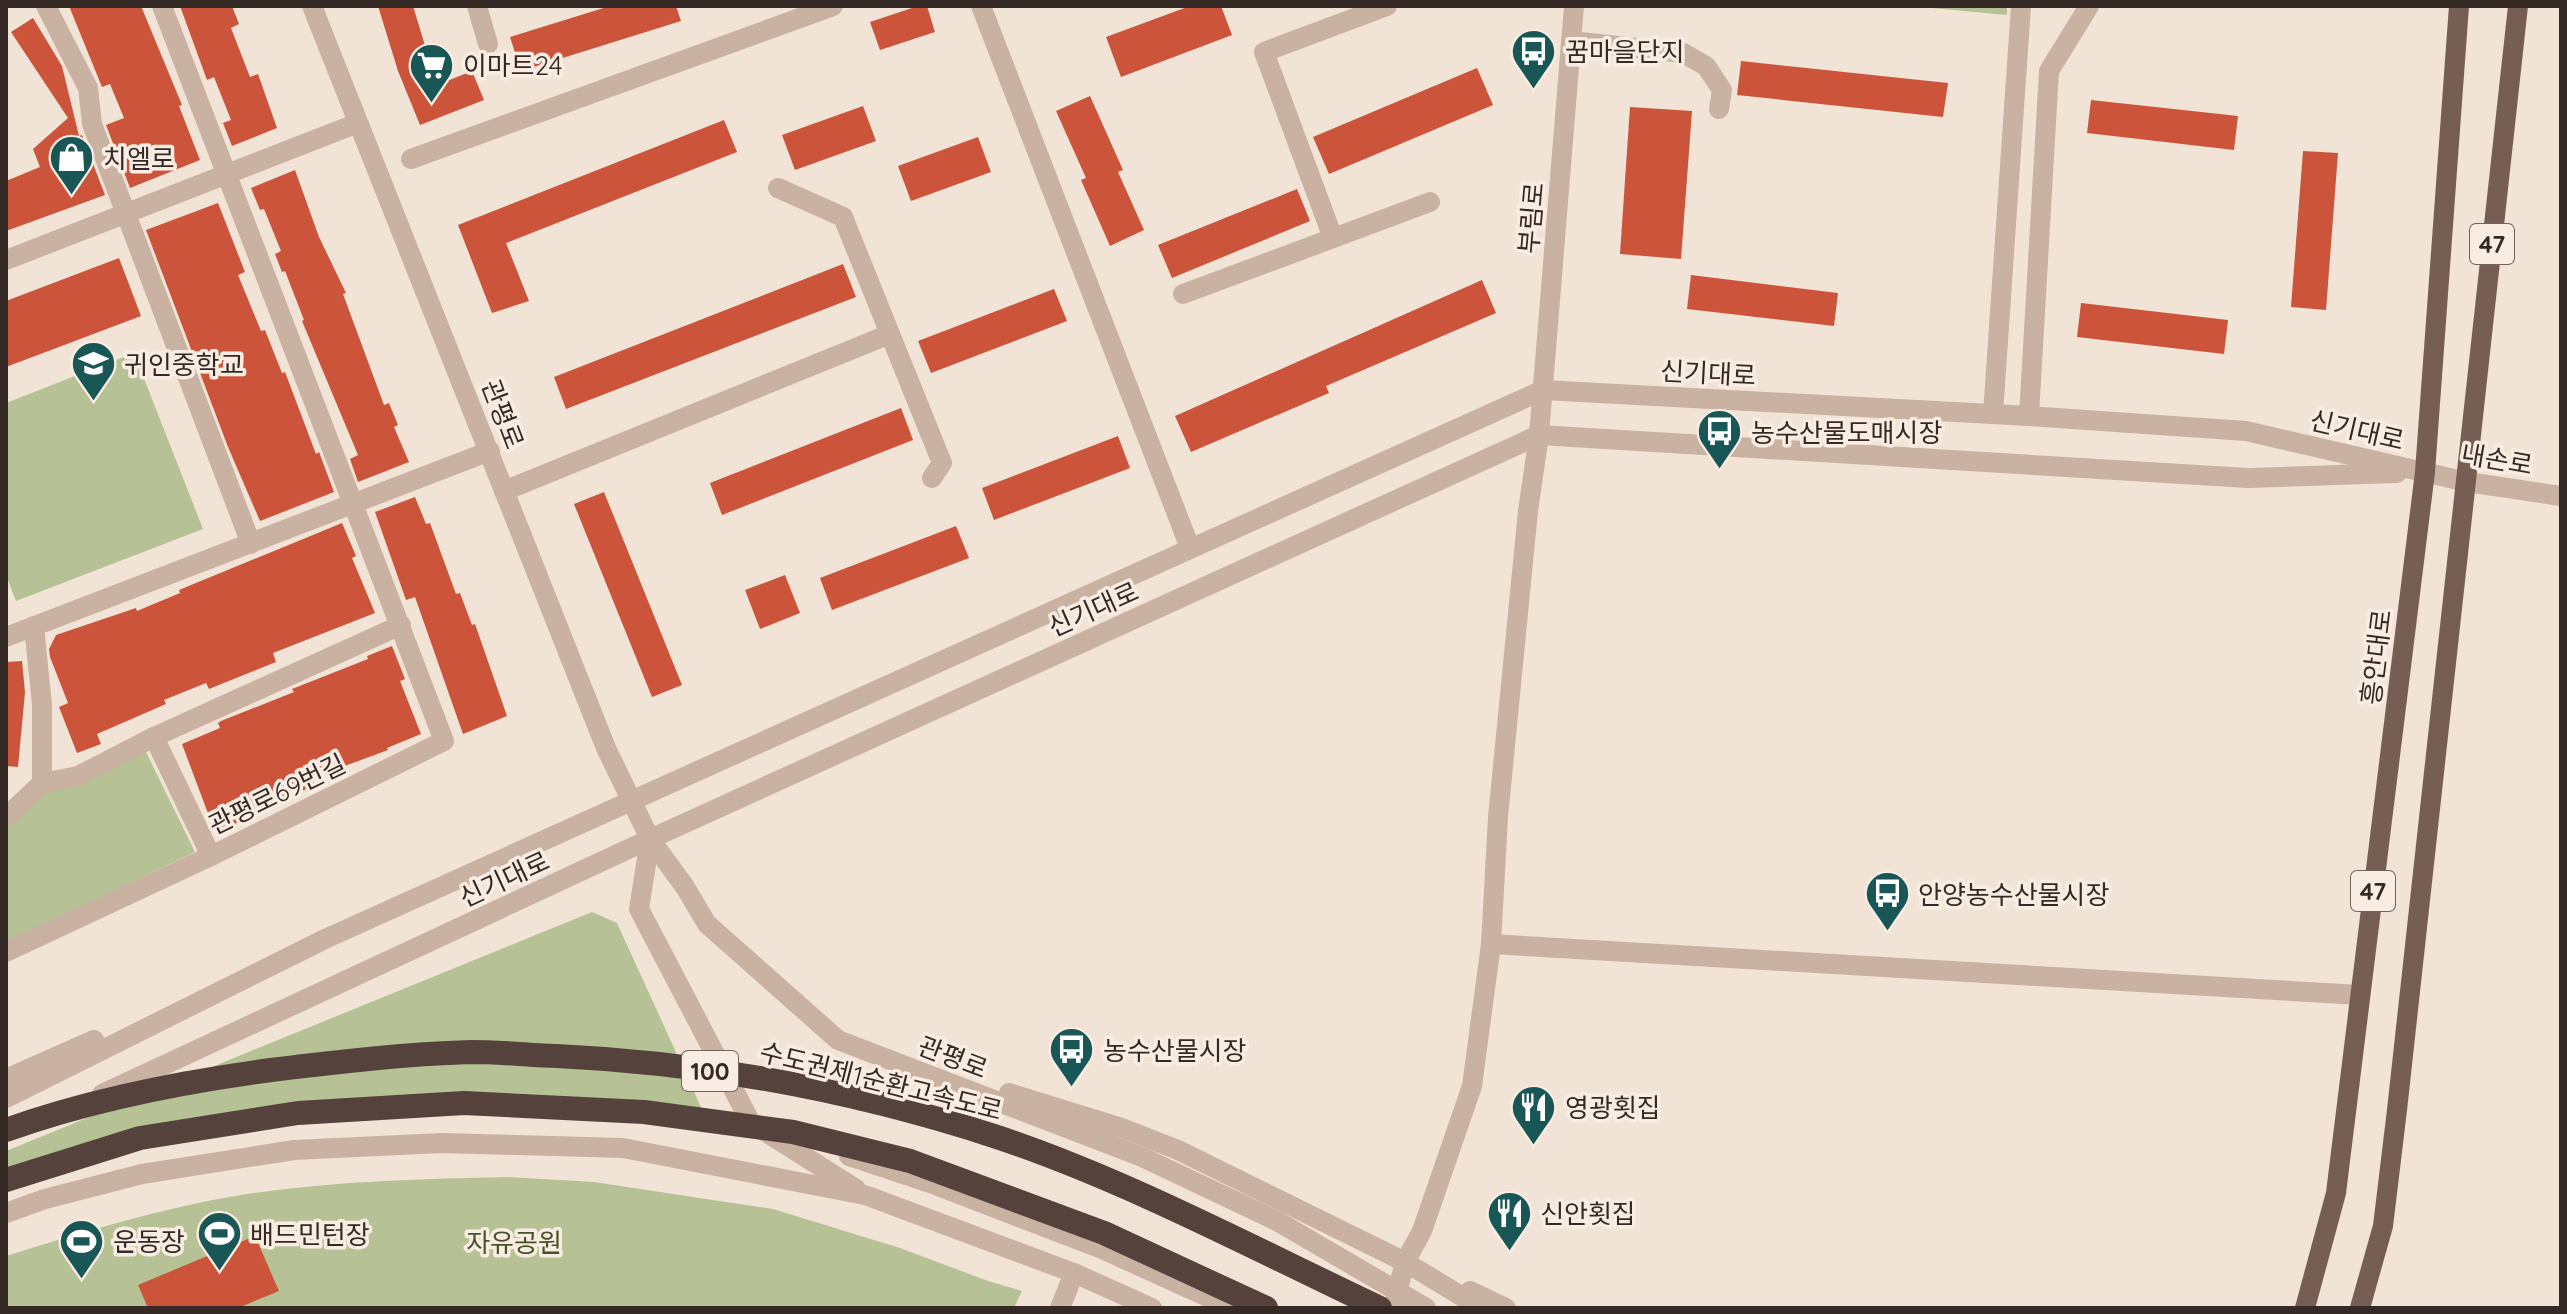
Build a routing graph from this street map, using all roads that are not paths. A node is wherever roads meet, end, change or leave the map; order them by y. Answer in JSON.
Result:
{"nodes":[{"id":1,"x":46,"y":6,"type":"edge"},
{"id":2,"x":162,"y":6,"type":"edge"},
{"id":3,"x":312,"y":6,"type":"edge"},
{"id":4,"x":477,"y":6,"type":"edge"},
{"id":5,"x":833,"y":6,"type":"edge"},
{"id":6,"x":981,"y":6,"type":"edge"},
{"id":7,"x":1387,"y":6,"type":"edge"},
{"id":8,"x":1574,"y":6,"type":"edge"},
{"id":9,"x":2021,"y":6,"type":"edge"},
{"id":10,"x":2089,"y":6,"type":"edge"},
{"id":11,"x":2459,"y":6,"type":"edge"},
{"id":12,"x":2518,"y":6,"type":"edge"},
{"id":13,"x":1571,"y":41,"type":"junction"},
{"id":14,"x":488,"y":44,"type":"dead end"},
{"id":15,"x":1719,"y":109,"type":"dead end"},
{"id":16,"x":358,"y":123,"type":"junction"},
{"id":17,"x":411,"y":159,"type":"dead end"},
{"id":18,"x":225,"y":174,"type":"junction"},
{"id":19,"x":778,"y":188,"type":"dead end"},
{"id":20,"x":1430,"y":202,"type":"dead end"},
{"id":21,"x":125,"y":214,"type":"junction"},
{"id":22,"x":1333,"y":238,"type":"junction"},
{"id":23,"x":6,"y":260,"type":"edge"},
{"id":24,"x":1183,"y":294,"type":"dead end"},
{"id":25,"x":890,"y":334,"type":"junction"},
{"id":26,"x":1543,"y":390,"type":"junction"},
{"id":27,"x":1993,"y":414,"type":"junction"},
{"id":28,"x":2029,"y":416,"type":"junction"},
{"id":29,"x":1539,"y":435,"type":"junction"},
{"id":30,"x":490,"y":451,"type":"junction"},
{"id":31,"x":2425,"y":472,"type":"junction"},
{"id":32,"x":932,"y":478,"type":"dead end"},
{"id":33,"x":2467,"y":482,"type":"junction"},
{"id":34,"x":504,"y":491,"type":"junction"},
{"id":35,"x":2561,"y":496,"type":"edge"},
{"id":36,"x":354,"y":504,"type":"junction"},
{"id":37,"x":251,"y":544,"type":"junction"},
{"id":38,"x":1190,"y":548,"type":"junction"},
{"id":39,"x":401,"y":625,"type":"junction"},
{"id":40,"x":34,"y":626,"type":"junction"},
{"id":41,"x":6,"y":637,"type":"edge"},
{"id":42,"x":154,"y":737,"type":"junction"},
{"id":43,"x":42,"y":783,"type":"junction"},
{"id":44,"x":632,"y":802,"type":"junction"},
{"id":45,"x":6,"y":817,"type":"edge"},
{"id":46,"x":650,"y":839,"type":"junction"},
{"id":47,"x":211,"y":856,"type":"junction"},
{"id":48,"x":325,"y":939,"type":"junction"},
{"id":49,"x":1491,"y":944,"type":"junction"},
{"id":50,"x":6,"y":952,"type":"edge"},
{"id":51,"x":2360,"y":995,"type":"junction"},
{"id":52,"x":838,"y":1040,"type":"junction"},
{"id":53,"x":6,"y":1079,"type":"edge"},
{"id":54,"x":6,"y":1098,"type":"edge"},
{"id":55,"x":751,"y":1123,"type":"junction"},
{"id":56,"x":6,"y":1130,"type":"edge"},
{"id":57,"x":6,"y":1139,"type":"edge"},
{"id":58,"x":6,"y":1182,"type":"edge"},
{"id":59,"x":865,"y":1195,"type":"junction"},
{"id":60,"x":6,"y":1213,"type":"edge"},
{"id":61,"x":1277,"y":1221,"type":"junction"},
{"id":62,"x":1405,"y":1262,"type":"junction"},
{"id":63,"x":1074,"y":1273,"type":"junction"},
{"id":64,"x":1198,"y":1293,"type":"junction"},
{"id":65,"x":1395,"y":1300,"type":"edge"},
{"id":66,"x":1060,"y":1308,"type":"edge"},
{"id":67,"x":1152,"y":1308,"type":"edge"},
{"id":68,"x":1217,"y":1308,"type":"edge"},
{"id":69,"x":1232,"y":1308,"type":"edge"},
{"id":70,"x":1266,"y":1308,"type":"edge"},
{"id":71,"x":1380,"y":1308,"type":"edge"},
{"id":72,"x":1426,"y":1308,"type":"edge"},
{"id":73,"x":1481,"y":1308,"type":"edge"},
{"id":74,"x":1506,"y":1308,"type":"edge"},
{"id":75,"x":2305,"y":1308,"type":"edge"},
{"id":76,"x":2360,"y":1308,"type":"edge"}],
"edges":[{"from":1,"to":21,"type":"street"},
{"from":2,"to":18,"type":"street","name":"관평로69번길"},
{"from":3,"to":16,"type":"street","name":"관평로"},
{"from":4,"to":14,"type":"street"},
{"from":5,"to":17,"type":"street"},
{"from":6,"to":38,"type":"street"},
{"from":7,"to":22,"type":"street"},
{"from":8,"to":13,"type":"street","name":"부림로"},
{"from":9,"to":27,"type":"street"},
{"from":10,"to":28,"type":"street"},
{"from":11,"to":31,"type":"main road","name":"흥안대로","number":"47"},
{"from":12,"to":33,"type":"main road","number":"47"},
{"from":13,"to":15,"type":"street"},
{"from":13,"to":26,"type":"street","name":"부림로"},
{"from":16,"to":18,"type":"street"},
{"from":16,"to":30,"type":"street","name":"관평로"},
{"from":18,"to":21,"type":"street"},
{"from":18,"to":36,"type":"street","name":"관평로69번길"},
{"from":19,"to":25,"type":"street"},
{"from":20,"to":22,"type":"street"},
{"from":21,"to":23,"type":"street"},
{"from":21,"to":37,"type":"street"},
{"from":22,"to":24,"type":"street"},
{"from":25,"to":32,"type":"street"},
{"from":25,"to":34,"type":"street"},
{"from":26,"to":27,"type":"street","name":"신기대로"},
{"from":26,"to":29,"type":"street","name":"부림로"},
{"from":26,"to":38,"type":"street","name":"신기대로"},
{"from":27,"to":28,"type":"street","name":"신기대로"},
{"from":28,"to":31,"type":"street","name":"신기대로"},
{"from":29,"to":31,"type":"street","name":"신기대로"},
{"from":29,"to":46,"type":"street","name":"신기대로"},
{"from":29,"to":49,"type":"street","name":"부림로"},
{"from":30,"to":34,"type":"street","name":"관평로"},
{"from":30,"to":36,"type":"street"},
{"from":31,"to":33,"type":"street","name":"내손로"},
{"from":31,"to":51,"type":"main road","name":"흥안대로","number":"47"},
{"from":33,"to":35,"type":"street","name":"내손로"},
{"from":33,"to":76,"type":"main road","number":"47"},
{"from":34,"to":44,"type":"street","name":"관평로"},
{"from":36,"to":37,"type":"street"},
{"from":36,"to":39,"type":"street","name":"관평로69번길"},
{"from":37,"to":40,"type":"street"},
{"from":38,"to":44,"type":"street","name":"신기대로"},
{"from":39,"to":42,"type":"street"},
{"from":39,"to":47,"type":"street","name":"관평로69번길"},
{"from":40,"to":41,"type":"street"},
{"from":40,"to":43,"type":"street"},
{"from":42,"to":43,"type":"street"},
{"from":42,"to":47,"type":"street","name":"관평로69번길"},
{"from":43,"to":45,"type":"street"},
{"from":44,"to":46,"type":"street","name":"관평로"},
{"from":44,"to":48,"type":"street","name":"신기대로"},
{"from":46,"to":52,"type":"street","name":"관평로"},
{"from":46,"to":55,"type":"street"},
{"from":46,"to":57,"type":"street","name":"신기대로"},
{"from":47,"to":50,"type":"street"},
{"from":48,"to":53,"type":"street"},
{"from":48,"to":54,"type":"street","name":"신기대로"},
{"from":49,"to":51,"type":"street"},
{"from":49,"to":62,"type":"street","name":"부림로"},
{"from":51,"to":75,"type":"main road","name":"흥안대로","number":"47"},
{"from":52,"to":61,"type":"street","name":"관평로"},
{"from":52,"to":62,"type":"street"},
{"from":55,"to":58,"type":"street"},
{"from":55,"to":59,"type":"street"},
{"from":55,"to":64,"type":"street"},
{"from":56,"to":71,"type":"highway","name":"수도권제1순환고속도로","number":"100"},
{"from":58,"to":70,"type":"highway","number":"100"},
{"from":59,"to":60,"type":"street"},
{"from":59,"to":63,"type":"street"},
{"from":61,"to":62,"type":"street"},
{"from":61,"to":65,"type":"street","name":"관평로"},
{"from":62,"to":65,"type":"street","name":"부림로"},
{"from":62,"to":73,"type":"street"},
{"from":62,"to":74,"type":"street"},
{"from":63,"to":66,"type":"street"},
{"from":63,"to":67,"type":"street"},
{"from":64,"to":68,"type":"street"},
{"from":64,"to":69,"type":"street"},
{"from":65,"to":72,"type":"street","name":"관평로"}]}
